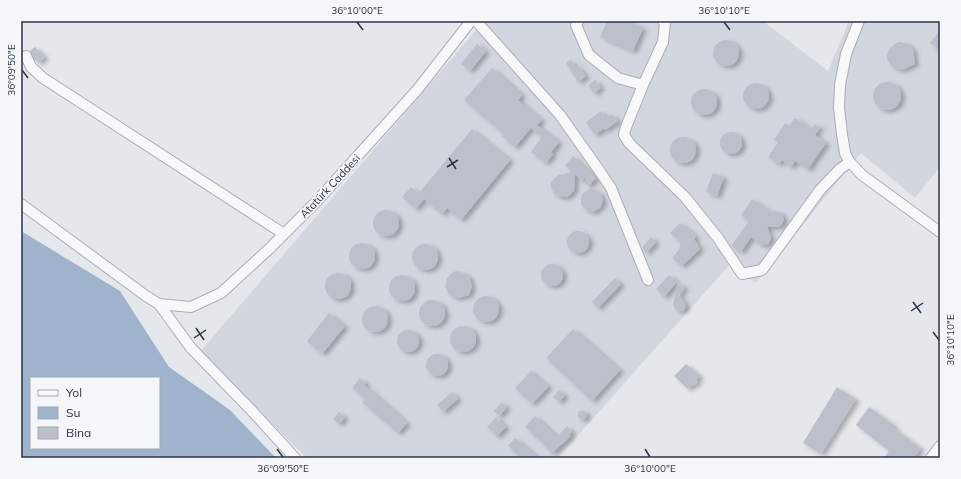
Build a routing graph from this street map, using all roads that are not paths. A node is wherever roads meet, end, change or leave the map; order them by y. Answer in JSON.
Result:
{"nodes":[{"id":1,"x":471,"y":21,"type":"edge"},
{"id":2,"x":476,"y":21,"type":"edge"},
{"id":3,"x":578,"y":21,"type":"edge"},
{"id":4,"x":663,"y":21,"type":"edge"},
{"id":5,"x":859,"y":21,"type":"edge"},
{"id":6,"x":26,"y":56,"type":"dead end"},
{"id":7,"x":643,"y":85,"type":"junction"},
{"id":8,"x":850,"y":162,"type":"junction"},
{"id":9,"x":21,"y":204,"type":"edge"},
{"id":10,"x":940,"y":232,"type":"edge"},
{"id":11,"x":284,"y":234,"type":"junction"},
{"id":12,"x":648,"y":280,"type":"dead end"},
{"id":13,"x":160,"y":304,"type":"junction"},
{"id":14,"x":940,"y":446,"type":"edge"},
{"id":15,"x":295,"y":458,"type":"edge"},
{"id":16,"x":931,"y":458,"type":"edge"}],
"edges":[{"from":1,"to":11,"type":"street","name":"Atatürk Caddesi"},
{"from":2,"to":12,"type":"street"},
{"from":3,"to":7,"type":"street"},
{"from":4,"to":7,"type":"street"},
{"from":5,"to":8,"type":"street"},
{"from":6,"to":11,"type":"street"},
{"from":7,"to":8,"type":"street"},
{"from":8,"to":10,"type":"street"},
{"from":9,"to":13,"type":"street"},
{"from":11,"to":13,"type":"street","name":"Atatürk Caddesi"},
{"from":13,"to":15,"type":"street"},
{"from":14,"to":16,"type":"street"}]}
